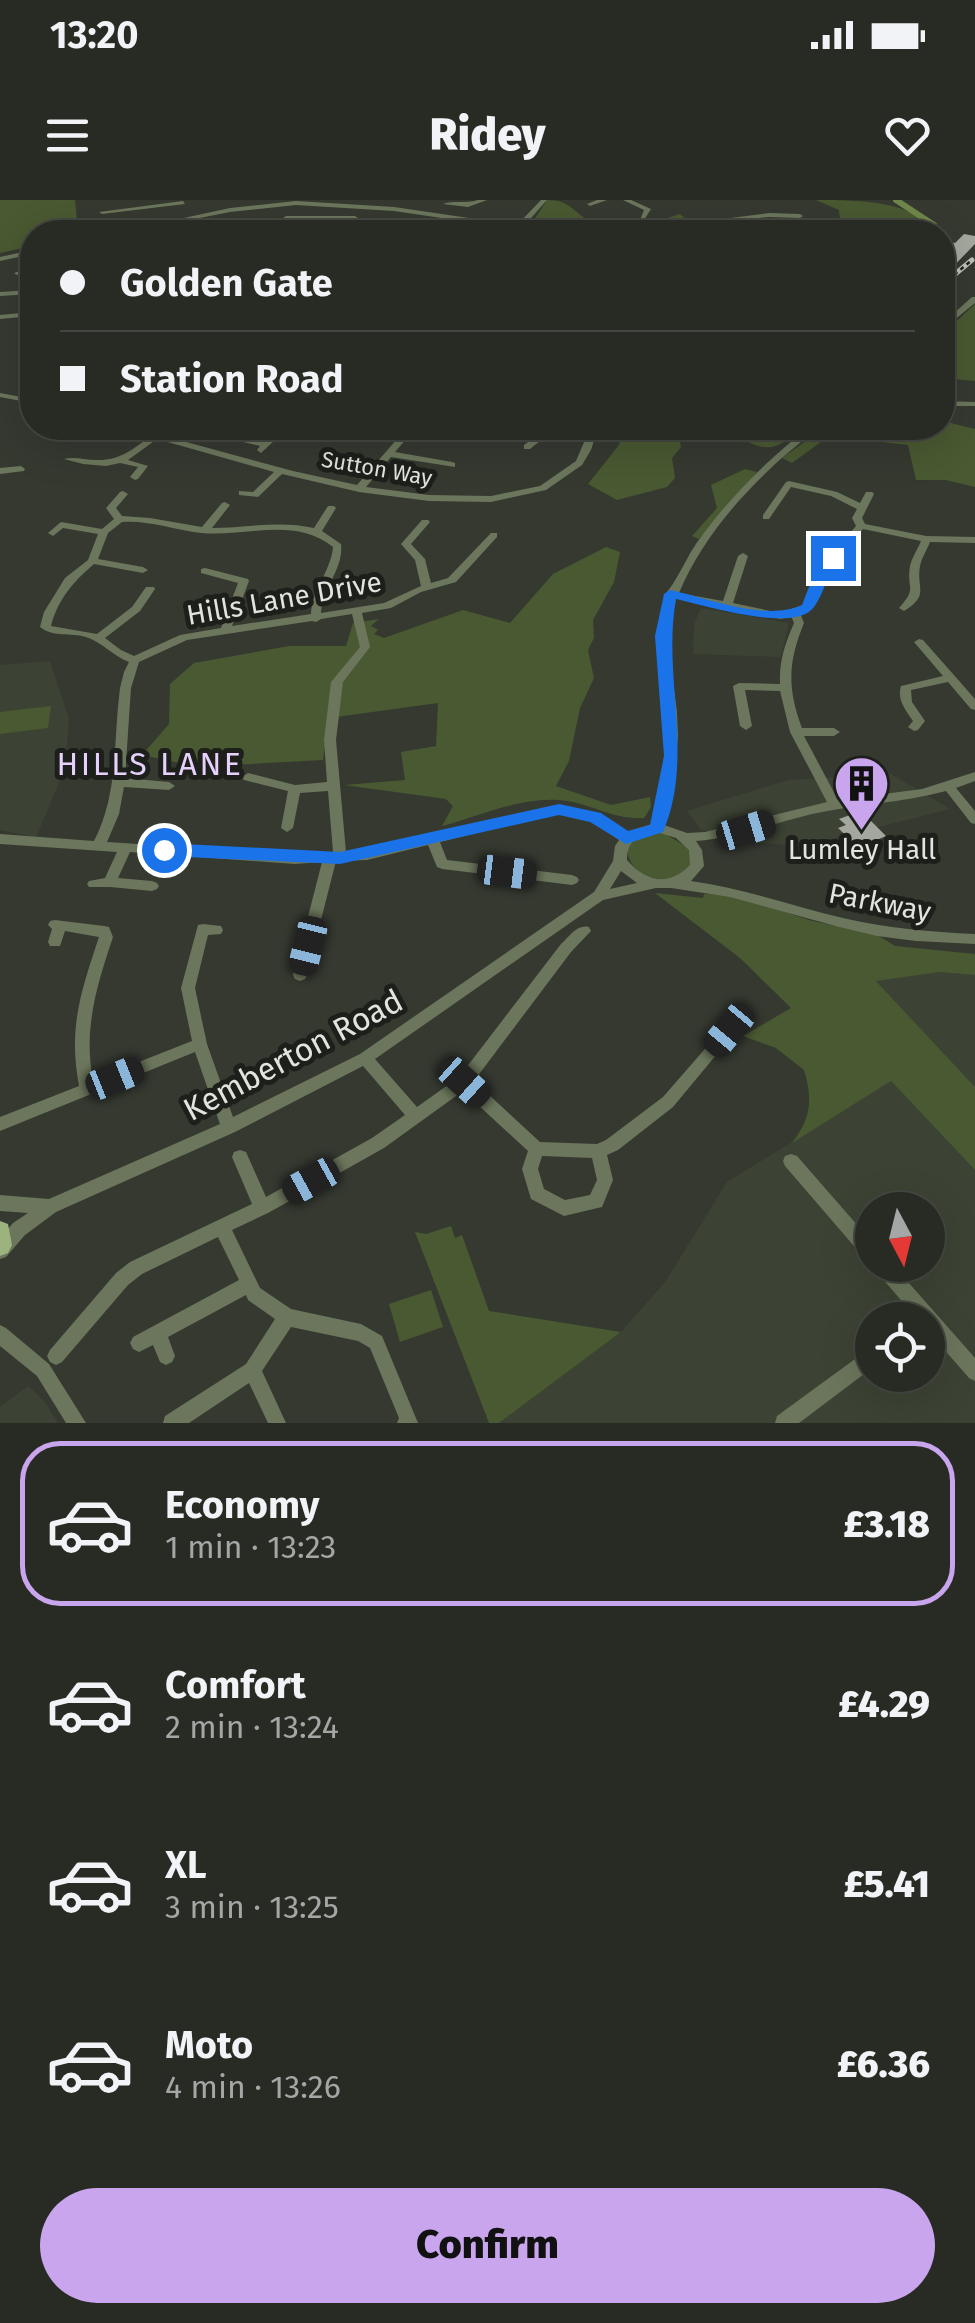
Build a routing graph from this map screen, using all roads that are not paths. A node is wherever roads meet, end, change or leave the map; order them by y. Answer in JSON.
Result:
{"nodes":[{"id":1,"x":484,"y":200,"type":"edge"},
{"id":2,"x":544,"y":200,"type":"edge"},
{"id":3,"x":626,"y":200,"type":"edge"},
{"id":4,"x":184,"y":202,"type":"edge"},
{"id":5,"x":288,"y":202,"type":"edge"},
{"id":6,"x":446,"y":204,"type":"dead end"},
{"id":7,"x":222,"y":212,"type":"junction"},
{"id":8,"x":412,"y":212,"type":"junction"},
{"id":9,"x":105,"y":213,"type":"dead end"},
{"id":10,"x":797,"y":215,"type":"dead end"},
{"id":11,"x":194,"y":217,"type":"junction"},
{"id":12,"x":357,"y":217,"type":"dead end"},
{"id":13,"x":646,"y":219,"type":"dead end"},
{"id":14,"x":737,"y":219,"type":"junction"},
{"id":15,"x":180,"y":220,"type":"edge"},
{"id":16,"x":226,"y":220,"type":"edge"},
{"id":17,"x":282,"y":220,"type":"edge"},
{"id":18,"x":403,"y":220,"type":"edge"},
{"id":19,"x":469,"y":220,"type":"edge"},
{"id":20,"x":525,"y":220,"type":"edge"},
{"id":21,"x":733,"y":220,"type":"edge"},
{"id":22,"x":740,"y":220,"type":"edge"},
{"id":23,"x":20,"y":272,"type":"edge"},
{"id":24,"x":17,"y":273,"type":"dead end"},
{"id":25,"x":975,"y":298,"type":"edge"},
{"id":26,"x":955,"y":316,"type":"edge"},
{"id":27,"x":151,"y":440,"type":"edge"},
{"id":28,"x":171,"y":440,"type":"edge"},
{"id":29,"x":244,"y":440,"type":"edge"},
{"id":30,"x":272,"y":440,"type":"edge"},
{"id":31,"x":400,"y":440,"type":"edge"},
{"id":32,"x":537,"y":440,"type":"edge"},
{"id":33,"x":590,"y":440,"type":"edge"},
{"id":34,"x":799,"y":440,"type":"edge"},
{"id":35,"x":266,"y":446,"type":"junction"},
{"id":36,"x":528,"y":447,"type":"dead end"},
{"id":37,"x":390,"y":454,"type":"junction"},
{"id":38,"x":68,"y":458,"type":"dead end"},
{"id":39,"x":123,"y":461,"type":"junction"},
{"id":40,"x":250,"y":461,"type":"junction"},
{"id":41,"x":452,"y":465,"type":"dead end"},
{"id":42,"x":20,"y":470,"type":"dead end"},
{"id":43,"x":281,"y":470,"type":"junction"},
{"id":44,"x":0,"y":471,"type":"edge"},
{"id":45,"x":135,"y":477,"type":"dead end"},
{"id":46,"x":360,"y":489,"type":"junction"},
{"id":47,"x":242,"y":493,"type":"dead end"},
{"id":48,"x":125,"y":494,"type":"dead end"},
{"id":49,"x":870,"y":494,"type":"dead end"},
{"id":50,"x":225,"y":505,"type":"dead end"},
{"id":51,"x":331,"y":508,"type":"dead end"},
{"id":52,"x":862,"y":508,"type":"junction"},
{"id":53,"x":772,"y":514,"type":"dead end"},
{"id":54,"x":119,"y":519,"type":"junction"},
{"id":55,"x":424,"y":522,"type":"dead end"},
{"id":56,"x":860,"y":526,"type":"junction"},
{"id":57,"x":204,"y":530,"type":"junction"},
{"id":58,"x":104,"y":532,"type":"junction"},
{"id":59,"x":316,"y":532,"type":"junction"},
{"id":60,"x":54,"y":533,"type":"dead end"},
{"id":61,"x":494,"y":534,"type":"dead end"},
{"id":62,"x":926,"y":539,"type":"junction"},
{"id":63,"x":975,"y":540,"type":"edge"},
{"id":64,"x":743,"y":556,"type":"dead end"},
{"id":65,"x":92,"y":561,"type":"junction"},
{"id":66,"x":143,"y":570,"type":"dead end"},
{"id":67,"x":206,"y":572,"type":"dead end"},
{"id":68,"x":427,"y":588,"type":"junction"},
{"id":69,"x":150,"y":589,"type":"dead end"},
{"id":70,"x":670,"y":594,"type":"junction"},
{"id":71,"x":911,"y":605,"type":"dead end"},
{"id":72,"x":727,"y":606,"type":"junction"},
{"id":73,"x":357,"y":612,"type":"junction"},
{"id":74,"x":795,"y":613,"type":"junction"},
{"id":75,"x":316,"y":620,"type":"junction"},
{"id":76,"x":225,"y":631,"type":"junction"},
{"id":77,"x":98,"y":638,"type":"junction"},
{"id":78,"x":920,"y":642,"type":"dead end"},
{"id":79,"x":135,"y":660,"type":"junction"},
{"id":80,"x":952,"y":682,"type":"junction"},
{"id":81,"x":975,"y":686,"type":"edge"},
{"id":82,"x":785,"y":688,"type":"junction"},
{"id":83,"x":975,"y":706,"type":"edge"},
{"id":84,"x":746,"y":726,"type":"dead end"},
{"id":85,"x":914,"y":727,"type":"dead end"},
{"id":86,"x":796,"y":732,"type":"junction"},
{"id":87,"x":834,"y":732,"type":"dead end"},
{"id":88,"x":975,"y":776,"type":"edge"},
{"id":89,"x":248,"y":778,"type":"dead end"},
{"id":90,"x":118,"y":782,"type":"junction"},
{"id":91,"x":170,"y":786,"type":"dead end"},
{"id":92,"x":333,"y":786,"type":"junction"},
{"id":93,"x":949,"y":787,"type":"junction"},
{"id":94,"x":295,"y":789,"type":"junction"},
{"id":95,"x":835,"y":805,"type":"junction"},
{"id":96,"x":975,"y":820,"type":"edge"},
{"id":97,"x":287,"y":828,"type":"dead end"},
{"id":98,"x":657,"y":828,"type":"junction"},
{"id":99,"x":626,"y":838,"type":"junction"},
{"id":100,"x":685,"y":838,"type":"junction"},
{"id":101,"x":0,"y":839,"type":"edge"},
{"id":102,"x":432,"y":839,"type":"junction"},
{"id":103,"x":98,"y":846,"type":"junction"},
{"id":104,"x":126,"y":847,"type":"junction"},
{"id":105,"x":335,"y":858,"type":"junction"},
{"id":106,"x":620,"y":862,"type":"junction"},
{"id":107,"x":697,"y":866,"type":"junction"},
{"id":108,"x":572,"y":880,"type":"dead end"},
{"id":109,"x":110,"y":882,"type":"junction"},
{"id":110,"x":94,"y":884,"type":"dead end"},
{"id":111,"x":654,"y":884,"type":"junction"},
{"id":112,"x":674,"y":884,"type":"junction"},
{"id":113,"x":152,"y":886,"type":"dead end"},
{"id":114,"x":720,"y":887,"type":"junction"},
{"id":115,"x":599,"y":896,"type":"junction"},
{"id":116,"x":203,"y":929,"type":"dead end"},
{"id":117,"x":584,"y":931,"type":"dead end"},
{"id":118,"x":975,"y":939,"type":"edge"},
{"id":119,"x":55,"y":942,"type":"dead end"},
{"id":120,"x":300,"y":975,"type":"dead end"},
{"id":121,"x":729,"y":1030,"type":"dead end"},
{"id":122,"x":200,"y":1044,"type":"junction"},
{"id":123,"x":365,"y":1058,"type":"junction"},
{"id":124,"x":464,"y":1082,"type":"junction"},
{"id":125,"x":87,"y":1089,"type":"junction"},
{"id":126,"x":416,"y":1117,"type":"junction"},
{"id":127,"x":0,"y":1124,"type":"edge"},
{"id":128,"x":229,"y":1127,"type":"junction"},
{"id":129,"x":537,"y":1148,"type":"junction"},
{"id":130,"x":598,"y":1152,"type":"junction"},
{"id":131,"x":240,"y":1157,"type":"dead end"},
{"id":132,"x":791,"y":1161,"type":"dead end"},
{"id":133,"x":0,"y":1203,"type":"edge"},
{"id":134,"x":50,"y":1207,"type":"junction"},
{"id":135,"x":262,"y":1208,"type":"junction"},
{"id":136,"x":222,"y":1227,"type":"junction"},
{"id":137,"x":0,"y":1232,"type":"edge"},
{"id":138,"x":855,"y":1234,"type":"edge"},
{"id":139,"x":0,"y":1248,"type":"edge"},
{"id":140,"x":896,"y":1282,"type":"edge"},
{"id":141,"x":249,"y":1284,"type":"junction"},
{"id":142,"x":912,"y":1302,"type":"edge"},
{"id":143,"x":287,"y":1318,"type":"junction"},
{"id":144,"x":2,"y":1332,"type":"edge"},
{"id":145,"x":157,"y":1333,"type":"junction"},
{"id":146,"x":945,"y":1340,"type":"edge"},
{"id":147,"x":138,"y":1343,"type":"dead end"},
{"id":148,"x":56,"y":1356,"type":"dead end"},
{"id":149,"x":166,"y":1356,"type":"dead end"},
{"id":150,"x":252,"y":1370,"type":"junction"},
{"id":151,"x":855,"y":1370,"type":"edge"},
{"id":152,"x":975,"y":1372,"type":"edge"},
{"id":153,"x":413,"y":1420,"type":"edge"},
{"id":154,"x":277,"y":1422,"type":"edge"},
{"id":155,"x":77,"y":1423,"type":"edge"},
{"id":156,"x":172,"y":1423,"type":"edge"},
{"id":157,"x":784,"y":1423,"type":"edge"}],
"edges":[{"from":1,"to":6,"type":"street"},
{"from":2,"to":20,"type":"street"},
{"from":3,"to":13,"type":"street"},
{"from":4,"to":9,"type":"street"},
{"from":4,"to":11,"type":"street"},
{"from":5,"to":7,"type":"street"},
{"from":5,"to":8,"type":"street"},
{"from":7,"to":11,"type":"street"},
{"from":7,"to":16,"type":"street"},
{"from":8,"to":18,"type":"street"},
{"from":8,"to":19,"type":"street"},
{"from":10,"to":14,"type":"street"},
{"from":11,"to":15,"type":"street"},
{"from":12,"to":17,"type":"street"},
{"from":14,"to":21,"type":"street"},
{"from":14,"to":22,"type":"street"},
{"from":23,"to":24,"type":"street"},
{"from":25,"to":26,"type":"street"},
{"from":27,"to":39,"type":"street"},
{"from":28,"to":40,"type":"street","name":"Sutton Way"},
{"from":29,"to":35,"type":"street"},
{"from":30,"to":35,"type":"street"},
{"from":31,"to":37,"type":"street"},
{"from":32,"to":36,"type":"street"},
{"from":33,"to":46,"type":"street","name":"Sutton Way"},
{"from":34,"to":70,"type":"street"},
{"from":35,"to":40,"type":"street"},
{"from":37,"to":41,"type":"street"},
{"from":37,"to":46,"type":"street"},
{"from":38,"to":39,"type":"street"},
{"from":39,"to":45,"type":"street"},
{"from":40,"to":43,"type":"street","name":"Sutton Way"},
{"from":42,"to":44,"type":"street"},
{"from":43,"to":46,"type":"street","name":"Sutton Way"},
{"from":43,"to":47,"type":"street"},
{"from":48,"to":54,"type":"street"},
{"from":49,"to":52,"type":"street"},
{"from":50,"to":57,"type":"street"},
{"from":51,"to":59,"type":"street"},
{"from":52,"to":53,"type":"street"},
{"from":52,"to":56,"type":"street"},
{"from":54,"to":57,"type":"street"},
{"from":54,"to":58,"type":"street"},
{"from":55,"to":68,"type":"street"},
{"from":56,"to":62,"type":"street"},
{"from":56,"to":74,"type":"street"},
{"from":57,"to":59,"type":"street"},
{"from":58,"to":60,"type":"street"},
{"from":58,"to":65,"type":"street"},
{"from":59,"to":75,"type":"street"},
{"from":61,"to":68,"type":"street","name":"Hills Lane Drive"},
{"from":62,"to":63,"type":"street"},
{"from":62,"to":71,"type":"street"},
{"from":64,"to":72,"type":"street"},
{"from":65,"to":66,"type":"street"},
{"from":65,"to":77,"type":"street"},
{"from":67,"to":76,"type":"street"},
{"from":68,"to":73,"type":"street","name":"Hills Lane Drive"},
{"from":69,"to":77,"type":"street"},
{"from":70,"to":72,"type":"street"},
{"from":70,"to":98,"type":"street"},
{"from":72,"to":74,"type":"street"},
{"from":73,"to":75,"type":"street","name":"Hills Lane Drive"},
{"from":73,"to":92,"type":"street"},
{"from":74,"to":82,"type":"street"},
{"from":75,"to":76,"type":"street","name":"Hills Lane Drive"},
{"from":76,"to":79,"type":"street","name":"Hills Lane Drive"},
{"from":77,"to":79,"type":"street"},
{"from":78,"to":80,"type":"street"},
{"from":79,"to":90,"type":"street"},
{"from":80,"to":81,"type":"street"},
{"from":80,"to":83,"type":"street"},
{"from":80,"to":85,"type":"street"},
{"from":82,"to":84,"type":"street"},
{"from":82,"to":86,"type":"street"},
{"from":86,"to":87,"type":"street"},
{"from":86,"to":95,"type":"street"},
{"from":88,"to":93,"type":"street"},
{"from":89,"to":94,"type":"street"},
{"from":90,"to":91,"type":"street"},
{"from":90,"to":103,"type":"street"},
{"from":92,"to":94,"type":"street"},
{"from":92,"to":105,"type":"street"},
{"from":93,"to":95,"type":"street"},
{"from":93,"to":96,"type":"street"},
{"from":94,"to":97,"type":"street"},
{"from":95,"to":100,"type":"street"},
{"from":98,"to":99,"type":"street"},
{"from":98,"to":100,"type":"street"},
{"from":99,"to":102,"type":"street"},
{"from":99,"to":106,"type":"street"},
{"from":100,"to":107,"type":"street"},
{"from":101,"to":103,"type":"street"},
{"from":102,"to":105,"type":"street"},
{"from":102,"to":108,"type":"street"},
{"from":103,"to":104,"type":"street"},
{"from":104,"to":105,"type":"street"},
{"from":104,"to":109,"type":"street"},
{"from":105,"to":120,"type":"street"},
{"from":106,"to":111,"type":"street"},
{"from":106,"to":115,"type":"street","name":"Kemberton Road"},
{"from":107,"to":112,"type":"street"},
{"from":107,"to":114,"type":"street","name":"Parkway"},
{"from":109,"to":110,"type":"street"},
{"from":109,"to":113,"type":"street"},
{"from":111,"to":112,"type":"street"},
{"from":111,"to":115,"type":"street","name":"Kemberton Road"},
{"from":112,"to":114,"type":"street","name":"Parkway"},
{"from":114,"to":118,"type":"street","name":"Parkway"},
{"from":115,"to":123,"type":"street","name":"Kemberton Road"},
{"from":116,"to":122,"type":"street"},
{"from":117,"to":124,"type":"street"},
{"from":119,"to":125,"type":"street"},
{"from":121,"to":130,"type":"street"},
{"from":122,"to":125,"type":"street"},
{"from":122,"to":128,"type":"street"},
{"from":123,"to":126,"type":"street"},
{"from":123,"to":128,"type":"street","name":"Kemberton Road"},
{"from":124,"to":126,"type":"street"},
{"from":124,"to":129,"type":"street"},
{"from":125,"to":127,"type":"street"},
{"from":126,"to":135,"type":"street"},
{"from":128,"to":134,"type":"street","name":"Kemberton Road"},
{"from":129,"to":130,"type":"street"},
{"from":129,"to":130,"type":"street"},
{"from":131,"to":135,"type":"street"},
{"from":132,"to":138,"type":"street"},
{"from":133,"to":134,"type":"street","name":"Kemberton Road"},
{"from":134,"to":139,"type":"street","name":"Kemberton Road"},
{"from":135,"to":136,"type":"street"},
{"from":136,"to":141,"type":"street"},
{"from":136,"to":148,"type":"street"},
{"from":137,"to":139,"type":"main road"},
{"from":140,"to":142,"type":"street"},
{"from":141,"to":143,"type":"street"},
{"from":141,"to":145,"type":"street"},
{"from":143,"to":150,"type":"street"},
{"from":143,"to":153,"type":"street"},
{"from":144,"to":155,"type":"street"},
{"from":145,"to":147,"type":"street"},
{"from":145,"to":149,"type":"street"},
{"from":146,"to":152,"type":"street"},
{"from":150,"to":154,"type":"street"},
{"from":150,"to":156,"type":"street"},
{"from":151,"to":157,"type":"street"}]}
